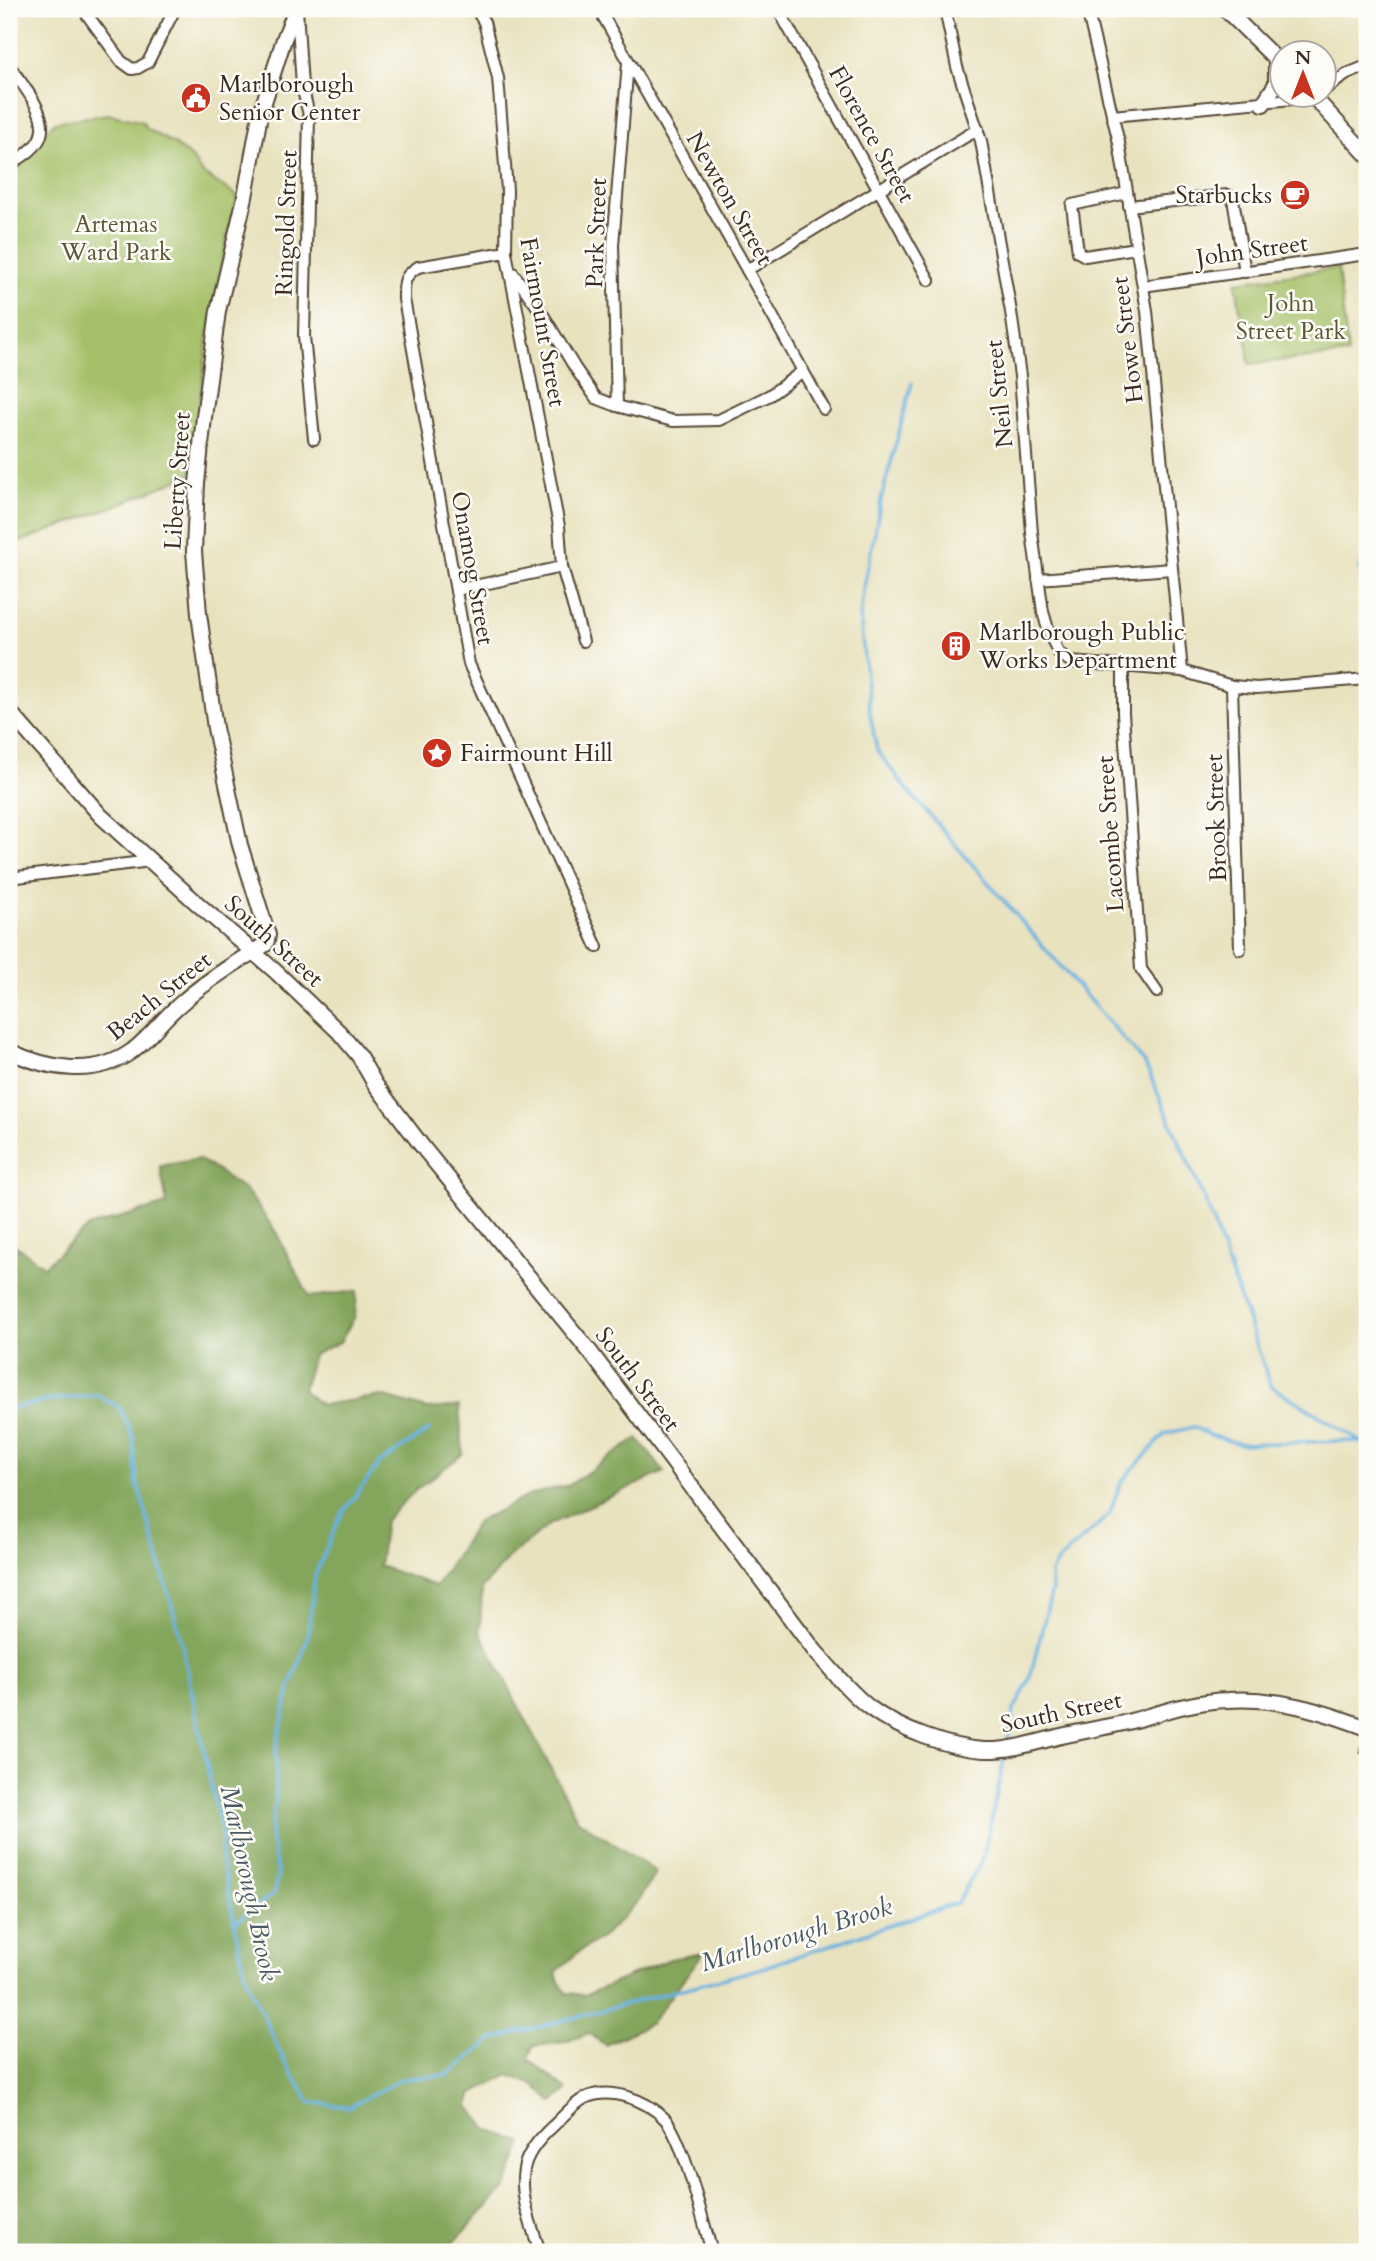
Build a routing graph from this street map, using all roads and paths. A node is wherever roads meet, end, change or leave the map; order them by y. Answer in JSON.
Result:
{"nodes":[{"id":1,"x":83,"y":9,"type":"edge"},
{"id":2,"x":175,"y":9,"type":"edge"},
{"id":3,"x":297,"y":9,"type":"edge"},
{"id":4,"x":476,"y":9,"type":"edge"},
{"id":5,"x":599,"y":9,"type":"edge"},
{"id":6,"x":778,"y":9,"type":"edge"},
{"id":7,"x":945,"y":9,"type":"edge"},
{"id":8,"x":1087,"y":9,"type":"edge"},
{"id":9,"x":1225,"y":9,"type":"edge"},
{"id":10,"x":1268,"y":51,"type":"edge"},
{"id":11,"x":628,"y":62,"type":"junction"},
{"id":12,"x":9,"y":65,"type":"edge"},
{"id":13,"x":1367,"y":66,"type":"edge"},
{"id":14,"x":1338,"y":80,"type":"edge"},
{"id":15,"x":1268,"y":96,"type":"edge"},
{"id":16,"x":1268,"y":103,"type":"edge"},
{"id":17,"x":1263,"y":104,"type":"junction"},
{"id":18,"x":1328,"y":108,"type":"edge"},
{"id":19,"x":1112,"y":116,"type":"junction"},
{"id":20,"x":978,"y":129,"type":"junction"},
{"id":21,"x":1367,"y":155,"type":"edge"},
{"id":22,"x":9,"y":165,"type":"edge"},
{"id":23,"x":879,"y":190,"type":"junction"},
{"id":24,"x":1127,"y":193,"type":"junction"},
{"id":25,"x":1129,"y":206,"type":"junction"},
{"id":26,"x":1136,"y":248,"type":"junction"},
{"id":27,"x":506,"y":252,"type":"junction"},
{"id":28,"x":1367,"y":254,"type":"edge"},
{"id":29,"x":510,"y":269,"type":"junction"},
{"id":30,"x":747,"y":270,"type":"junction"},
{"id":31,"x":1245,"y":272,"type":"junction"},
{"id":32,"x":929,"y":280,"type":"dead end"},
{"id":33,"x":1143,"y":286,"type":"junction"},
{"id":34,"x":803,"y":371,"type":"junction"},
{"id":35,"x":617,"y":406,"type":"junction"},
{"id":36,"x":824,"y":409,"type":"dead end"},
{"id":37,"x":314,"y":439,"type":"dead end"},
{"id":38,"x":562,"y":567,"type":"junction"},
{"id":39,"x":1172,"y":569,"type":"junction"},
{"id":40,"x":1038,"y":579,"type":"junction"},
{"id":41,"x":456,"y":590,"type":"junction"},
{"id":42,"x":583,"y":641,"type":"dead end"},
{"id":43,"x":1123,"y":668,"type":"junction"},
{"id":44,"x":1182,"y":671,"type":"junction"},
{"id":45,"x":1367,"y":679,"type":"edge"},
{"id":46,"x":1232,"y":686,"type":"junction"},
{"id":47,"x":9,"y":710,"type":"edge"},
{"id":48,"x":151,"y":861,"type":"junction"},
{"id":49,"x":9,"y":878,"type":"edge"},
{"id":50,"x":597,"y":947,"type":"dead end"},
{"id":51,"x":1240,"y":948,"type":"dead end"},
{"id":52,"x":253,"y":952,"type":"junction"},
{"id":53,"x":1157,"y":992,"type":"dead end"},
{"id":54,"x":9,"y":1051,"type":"edge"},
{"id":55,"x":1367,"y":1728,"type":"edge"},
{"id":56,"x":540,"y":2252,"type":"edge"},
{"id":57,"x":712,"y":2252,"type":"edge"}],
"edges":[{"from":1,"to":2,"type":"street"},
{"from":3,"to":37,"type":"street","name":"Ringold Street"},
{"from":3,"to":52,"type":"main road","name":"Liberty Street"},
{"from":4,"to":27,"type":"street","name":"Fairmount Street"},
{"from":5,"to":11,"type":"street","name":"Newton Street"},
{"from":6,"to":23,"type":"street","name":"Florence Street"},
{"from":7,"to":20,"type":"street","name":"Neil Street"},
{"from":8,"to":19,"type":"street","name":"Howe Street"},
{"from":9,"to":10,"type":"main road"},
{"from":11,"to":30,"type":"street","name":"Newton Street"},
{"from":11,"to":35,"type":"street","name":"Park Street"},
{"from":12,"to":22,"type":"street"},
{"from":13,"to":14,"type":"street"},
{"from":15,"to":17,"type":"main road"},
{"from":16,"to":17,"type":"street"},
{"from":17,"to":19,"type":"street"},
{"from":18,"to":21,"type":"main road"},
{"from":19,"to":24,"type":"street","name":"Howe Street"},
{"from":20,"to":23,"type":"street"},
{"from":20,"to":40,"type":"street","name":"Neil Street"},
{"from":23,"to":30,"type":"street"},
{"from":23,"to":32,"type":"street","name":"Florence Street"},
{"from":24,"to":25,"type":"street","name":"Howe Street"},
{"from":24,"to":26,"type":"street"},
{"from":25,"to":26,"type":"street","name":"Howe Street"},
{"from":25,"to":31,"type":"street"},
{"from":26,"to":33,"type":"street","name":"Howe Street"},
{"from":27,"to":29,"type":"street","name":"Fairmount Street"},
{"from":27,"to":41,"type":"street","name":"Onamog Street"},
{"from":28,"to":31,"type":"street","name":"John Street"},
{"from":29,"to":35,"type":"street"},
{"from":29,"to":38,"type":"street","name":"Fairmount Street"},
{"from":30,"to":34,"type":"street","name":"Newton Street"},
{"from":31,"to":33,"type":"street","name":"John Street"},
{"from":33,"to":39,"type":"street","name":"Howe Street"},
{"from":34,"to":35,"type":"street"},
{"from":34,"to":36,"type":"street","name":"Newton Street"},
{"from":38,"to":41,"type":"street"},
{"from":38,"to":42,"type":"street","name":"Fairmount Street"},
{"from":39,"to":40,"type":"street"},
{"from":39,"to":44,"type":"street","name":"Howe Street"},
{"from":40,"to":43,"type":"street","name":"Neil Street"},
{"from":41,"to":50,"type":"street","name":"Onamog Street"},
{"from":43,"to":44,"type":"street","name":"Neil Street"},
{"from":43,"to":53,"type":"street","name":"Lacombe Street"},
{"from":44,"to":46,"type":"street","name":"Neil Street"},
{"from":45,"to":46,"type":"street","name":"Neil Street"},
{"from":46,"to":51,"type":"street","name":"Brook Street"},
{"from":47,"to":48,"type":"main road","name":"South Street"},
{"from":48,"to":49,"type":"street"},
{"from":48,"to":52,"type":"main road","name":"South Street"},
{"from":52,"to":54,"type":"main road","name":"Beach Street"},
{"from":52,"to":55,"type":"main road","name":"South Street"},
{"from":56,"to":57,"type":"street"}]}
